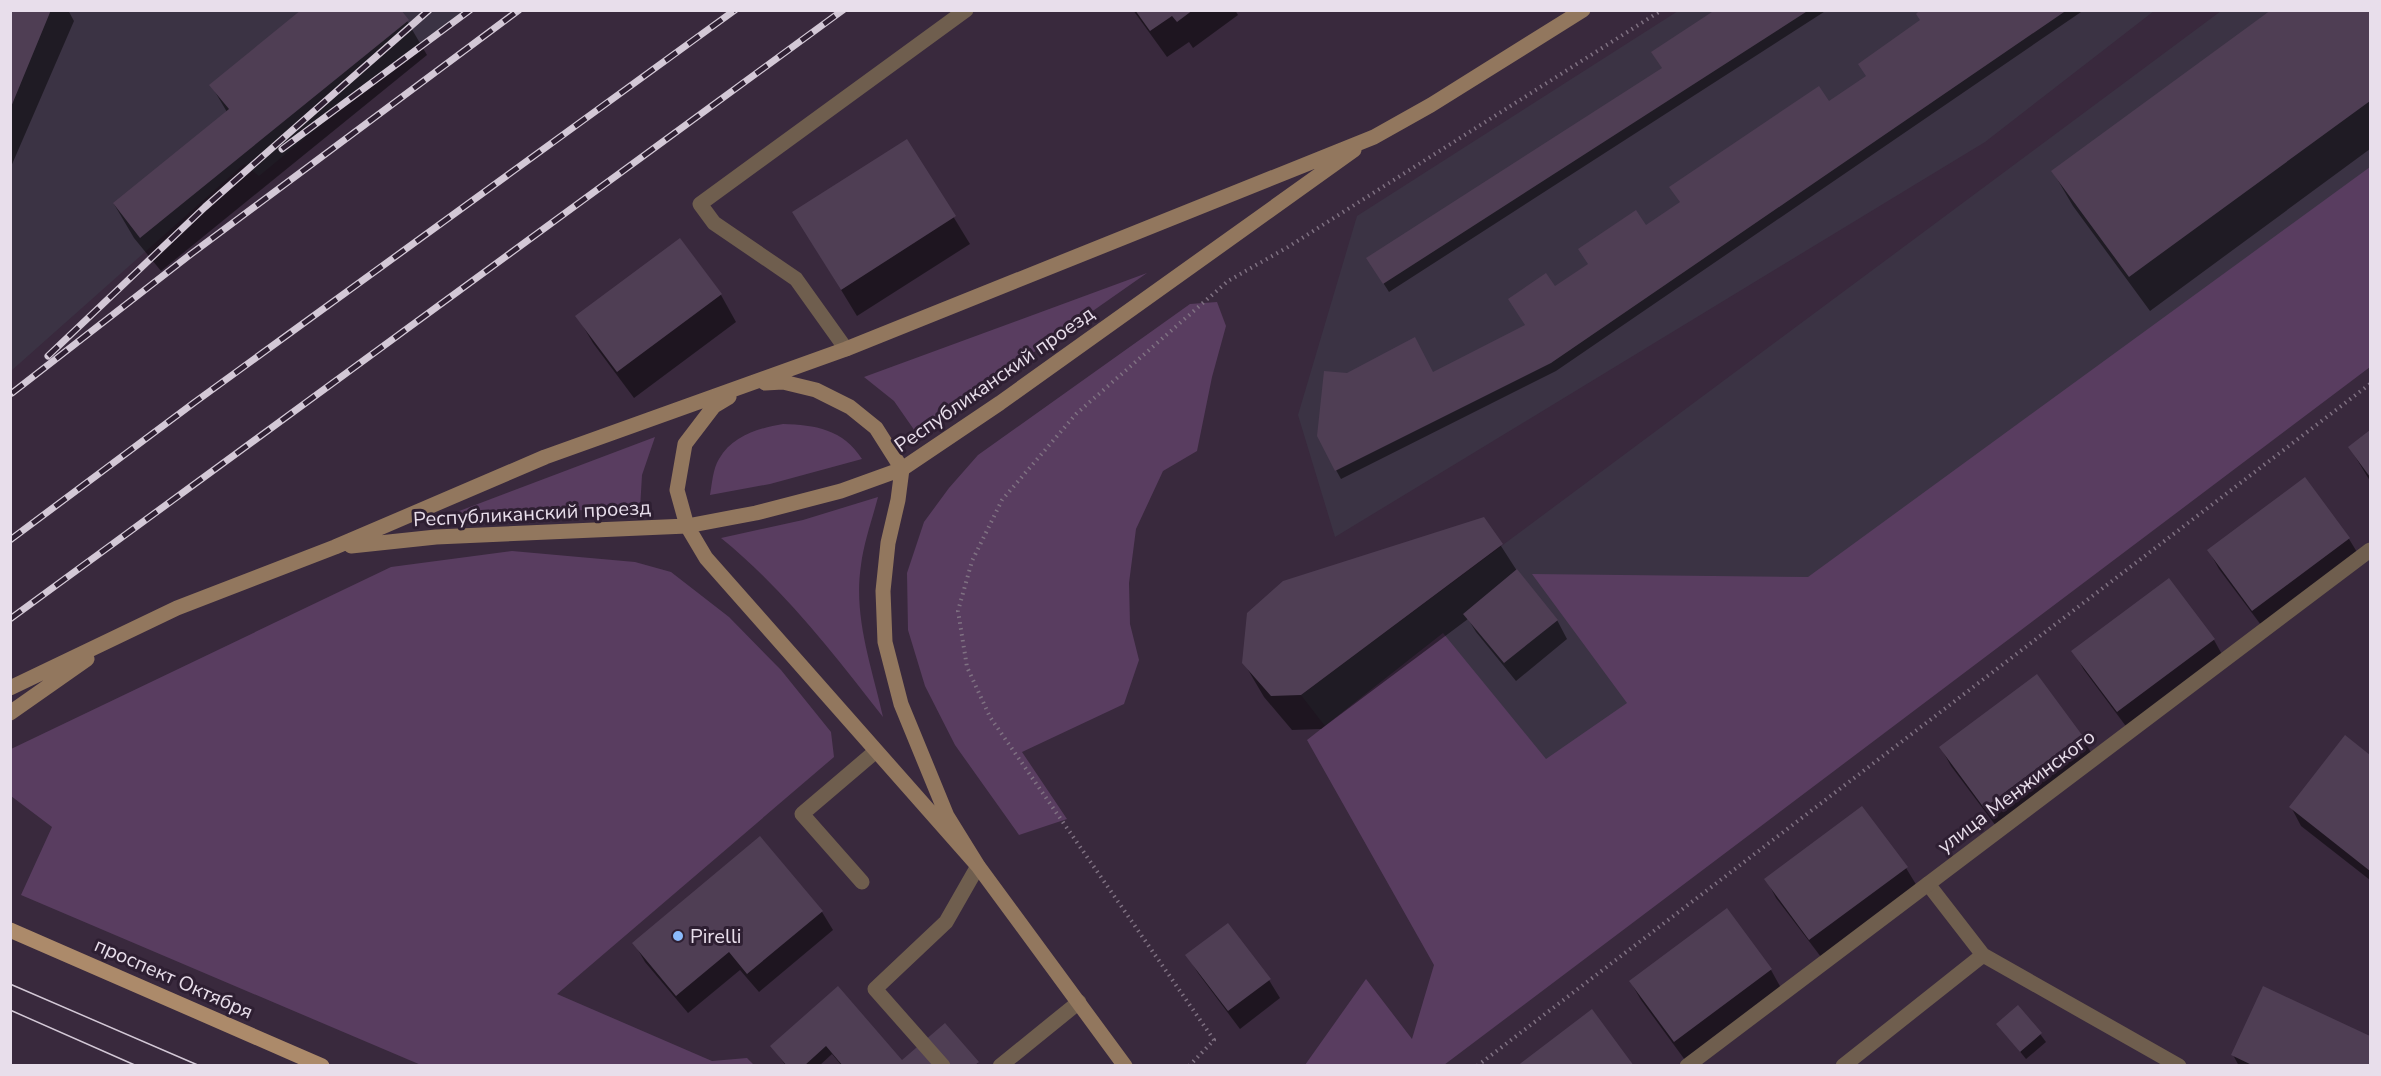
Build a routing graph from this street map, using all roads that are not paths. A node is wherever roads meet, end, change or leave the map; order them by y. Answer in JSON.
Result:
{"nodes":[{"id":1,"x":966,"y":10,"type":"edge"},
{"id":2,"x":1583,"y":10,"type":"edge"},
{"id":3,"x":1374,"y":136,"type":"junction"},
{"id":4,"x":846,"y":349,"type":"junction"},
{"id":5,"x":748,"y":385,"type":"junction"},
{"id":6,"x":902,"y":469,"type":"junction"},
{"id":7,"x":687,"y":526,"type":"junction"},
{"id":8,"x":335,"y":547,"type":"junction"},
{"id":9,"x":2370,"y":550,"type":"edge"},
{"id":10,"x":129,"y":629,"type":"junction"},
{"id":11,"x":10,"y":688,"type":"edge"},
{"id":12,"x":10,"y":713,"type":"edge"},
{"id":13,"x":876,"y":751,"type":"junction"},
{"id":14,"x":978,"y":866,"type":"junction"},
{"id":15,"x":862,"y":882,"type":"dead end"},
{"id":16,"x":1928,"y":884,"type":"junction"},
{"id":17,"x":10,"y":930,"type":"edge"},
{"id":18,"x":1983,"y":955,"type":"junction"},
{"id":19,"x":1079,"y":1002,"type":"junction"},
{"id":20,"x":322,"y":1065,"type":"edge"},
{"id":21,"x":943,"y":1065,"type":"edge"},
{"id":22,"x":1000,"y":1065,"type":"edge"},
{"id":23,"x":1125,"y":1065,"type":"edge"},
{"id":24,"x":1687,"y":1065,"type":"edge"},
{"id":25,"x":1843,"y":1065,"type":"edge"},
{"id":26,"x":2179,"y":1065,"type":"edge"}],
"edges":[{"from":1,"to":4,"type":"street"},
{"from":2,"to":3,"type":"main road","name":"Республиканский проезд"},
{"from":3,"to":4,"type":"main road","name":"Республиканский проезд"},
{"from":3,"to":6,"type":"main road","name":"Республиканский проезд"},
{"from":4,"to":5,"type":"main road","name":"Республиканский проезд"},
{"from":5,"to":6,"type":"main road"},
{"from":5,"to":7,"type":"main road"},
{"from":5,"to":8,"type":"main road","name":"Республиканский проезд"},
{"from":6,"to":7,"type":"main road","name":"Республиканский проезд"},
{"from":6,"to":14,"type":"main road"},
{"from":7,"to":8,"type":"main road","name":"Республиканский проезд"},
{"from":7,"to":13,"type":"main road"},
{"from":8,"to":10,"type":"main road","name":"Республиканский проезд"},
{"from":9,"to":16,"type":"street","name":"улица Менжинского"},
{"from":10,"to":11,"type":"main road","name":"Республиканский проезд"},
{"from":10,"to":12,"type":"main road","name":"Республиканский проезд"},
{"from":13,"to":14,"type":"main road"},
{"from":13,"to":15,"type":"street"},
{"from":14,"to":19,"type":"main road"},
{"from":14,"to":21,"type":"street"},
{"from":16,"to":18,"type":"street"},
{"from":16,"to":24,"type":"street","name":"улица Менжинского"},
{"from":17,"to":20,"type":"main road","name":"проспект Октября"},
{"from":18,"to":25,"type":"street"},
{"from":18,"to":26,"type":"street"},
{"from":19,"to":22,"type":"street"},
{"from":19,"to":23,"type":"main road"}]}
